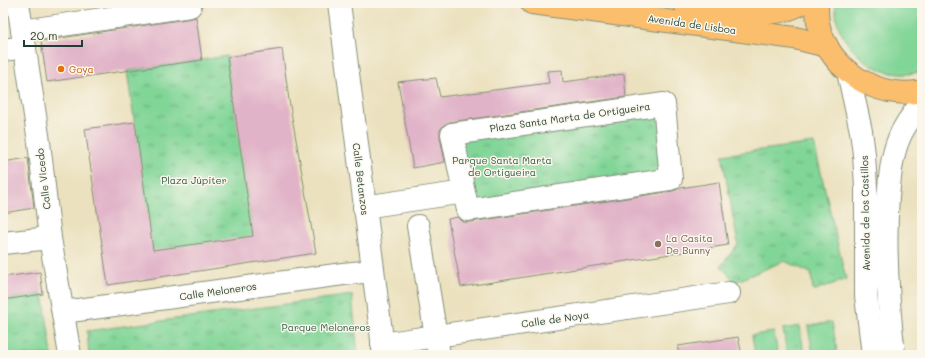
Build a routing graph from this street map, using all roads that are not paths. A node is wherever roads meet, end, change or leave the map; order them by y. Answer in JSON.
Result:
{"nodes":[{"id":1,"x":18,"y":3,"type":"edge"},
{"id":2,"x":339,"y":3,"type":"edge"},
{"id":3,"x":532,"y":3,"type":"edge"},
{"id":4,"x":684,"y":3,"type":"edge"},
{"id":5,"x":802,"y":3,"type":"edge"},
{"id":6,"x":816,"y":3,"type":"edge"},
{"id":7,"x":190,"y":6,"type":"dead end"},
{"id":8,"x":24,"y":39,"type":"junction"},
{"id":9,"x":827,"y":46,"type":"junction"},
{"id":10,"x":3,"y":50,"type":"edge"},
{"id":11,"x":848,"y":72,"type":"junction"},
{"id":12,"x":922,"y":91,"type":"edge"},
{"id":13,"x":922,"y":102,"type":"edge"},
{"id":14,"x":464,"y":192,"type":"junction"},
{"id":15,"x":364,"y":207,"type":"junction"},
{"id":16,"x":418,"y":226,"type":"dead end"},
{"id":17,"x":50,"y":238,"type":"junction"},
{"id":18,"x":3,"y":243,"type":"edge"},
{"id":19,"x":373,"y":271,"type":"junction"},
{"id":20,"x":728,"y":293,"type":"dead end"},
{"id":21,"x":63,"y":312,"type":"junction"},
{"id":22,"x":437,"y":346,"type":"edge"},
{"id":23,"x":383,"y":349,"type":"edge"},
{"id":24,"x":70,"y":355,"type":"edge"},
{"id":25,"x":873,"y":355,"type":"edge"},
{"id":26,"x":894,"y":355,"type":"edge"}],
"edges":[{"from":1,"to":8,"type":"street","name":"Calle Vicedo"},
{"from":2,"to":15,"type":"street","name":"Calle Betanzos"},
{"from":3,"to":9,"type":"main road","name":"Avenida de Lisboa"},
{"from":4,"to":5,"type":"main road","name":"Avenida de Lisboa"},
{"from":6,"to":9,"type":"main road"},
{"from":7,"to":8,"type":"street"},
{"from":8,"to":10,"type":"street"},
{"from":8,"to":17,"type":"street","name":"Calle Vicedo"},
{"from":9,"to":11,"type":"main road"},
{"from":11,"to":12,"type":"main road"},
{"from":11,"to":25,"type":"street","name":"Avenida de los Castillos"},
{"from":13,"to":26,"type":"street","name":"Avenida de los Castillos"},
{"from":14,"to":14,"type":"street","name":"Plaza Santa Marta de Ortigueira"},
{"from":14,"to":15,"type":"street"},
{"from":15,"to":19,"type":"street","name":"Calle Betanzos"},
{"from":16,"to":22,"type":"street"},
{"from":17,"to":18,"type":"street"},
{"from":17,"to":21,"type":"street","name":"Calle Vicedo"},
{"from":19,"to":21,"type":"street","name":"Calle Meloneros"},
{"from":19,"to":23,"type":"street","name":"Calle Betanzos"},
{"from":20,"to":22,"type":"street","name":"Calle de Noya"},
{"from":21,"to":24,"type":"street","name":"Calle Vicedo"},
{"from":22,"to":23,"type":"street","name":"Calle de Noya"}]}
